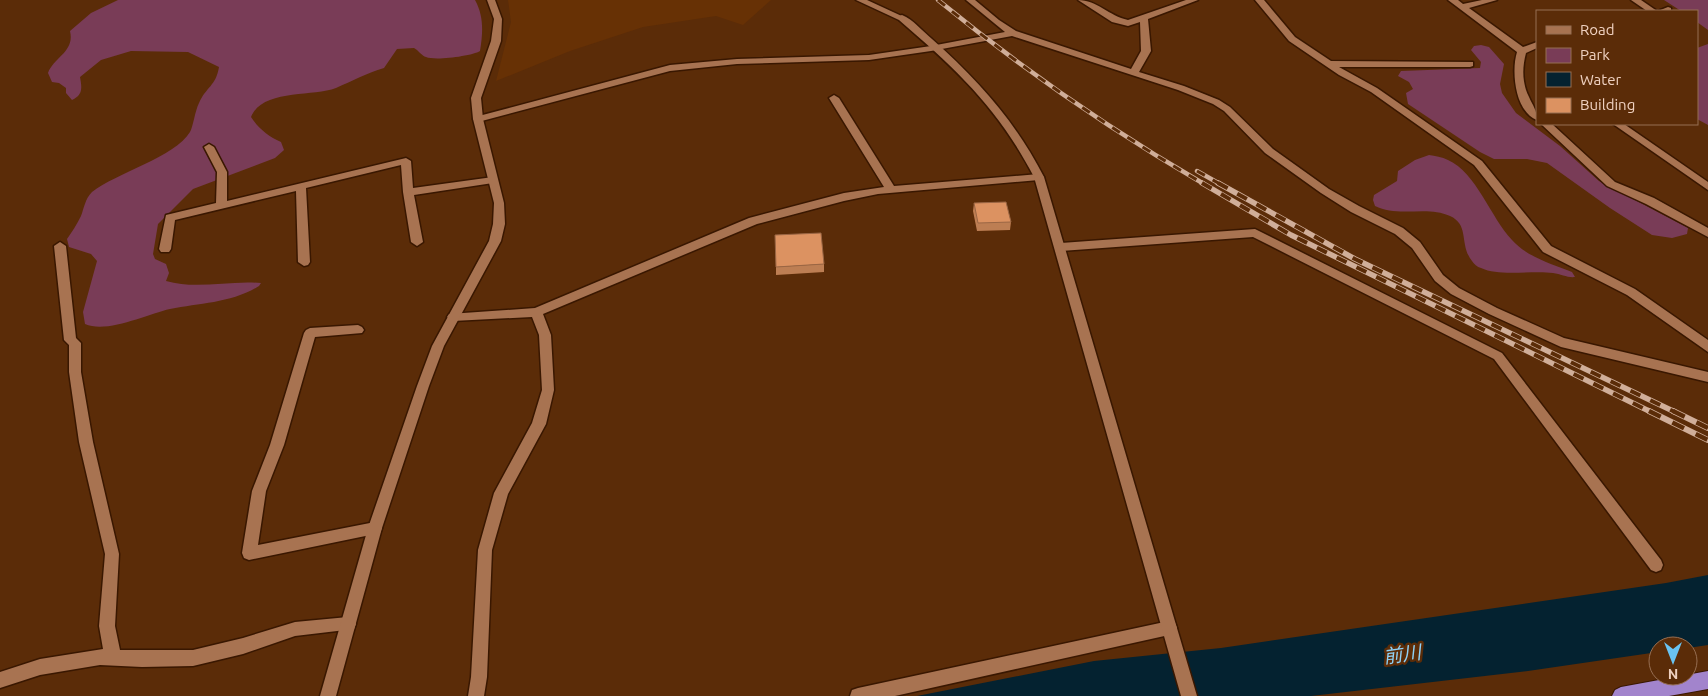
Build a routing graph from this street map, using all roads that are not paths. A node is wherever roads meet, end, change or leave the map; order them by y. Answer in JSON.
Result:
{"nodes":[{"id":1,"x":491,"y":0,"type":"edge"},
{"id":2,"x":860,"y":0,"type":"edge"},
{"id":3,"x":970,"y":0,"type":"edge"},
{"id":4,"x":1082,"y":0,"type":"edge"},
{"id":5,"x":1194,"y":0,"type":"edge"},
{"id":6,"x":1259,"y":0,"type":"edge"},
{"id":7,"x":1452,"y":0,"type":"edge"},
{"id":8,"x":1493,"y":0,"type":"edge"},
{"id":9,"x":1635,"y":0,"type":"edge"},
{"id":10,"x":1462,"y":7,"type":"junction"},
{"id":11,"x":1651,"y":10,"type":"edge"},
{"id":12,"x":1144,"y":18,"type":"junction"},
{"id":13,"x":1013,"y":33,"type":"junction"},
{"id":14,"x":1536,"y":45,"type":"edge"},
{"id":15,"x":936,"y":48,"type":"junction"},
{"id":16,"x":1522,"y":51,"type":"junction"},
{"id":17,"x":1330,"y":64,"type":"junction"},
{"id":18,"x":1470,"y":64,"type":"dead end"},
{"id":19,"x":1134,"y":73,"type":"junction"},
{"id":20,"x":834,"y":98,"type":"dead end"},
{"id":21,"x":1536,"y":116,"type":"edge"},
{"id":22,"x":478,"y":119,"type":"junction"},
{"id":23,"x":1547,"y":125,"type":"edge"},
{"id":24,"x":1619,"y":125,"type":"edge"},
{"id":25,"x":209,"y":146,"type":"dead end"},
{"id":26,"x":1039,"y":177,"type":"junction"},
{"id":27,"x":493,"y":180,"type":"junction"},
{"id":28,"x":301,"y":186,"type":"junction"},
{"id":29,"x":1708,"y":187,"type":"edge"},
{"id":30,"x":891,"y":190,"type":"junction"},
{"id":31,"x":408,"y":192,"type":"junction"},
{"id":32,"x":221,"y":205,"type":"junction"},
{"id":33,"x":1708,"y":233,"type":"edge"},
{"id":34,"x":417,"y":242,"type":"dead end"},
{"id":35,"x":60,"y":246,"type":"dead end"},
{"id":36,"x":1061,"y":247,"type":"junction"},
{"id":37,"x":165,"y":249,"type":"dead end"},
{"id":38,"x":304,"y":262,"type":"dead end"},
{"id":39,"x":536,"y":312,"type":"junction"},
{"id":40,"x":453,"y":317,"type":"junction"},
{"id":41,"x":358,"y":330,"type":"dead end"},
{"id":42,"x":1708,"y":347,"type":"edge"},
{"id":43,"x":1708,"y":377,"type":"edge"},
{"id":44,"x":376,"y":528,"type":"junction"},
{"id":45,"x":1656,"y":565,"type":"dead end"},
{"id":46,"x":348,"y":624,"type":"junction"},
{"id":47,"x":1172,"y":636,"type":"junction"},
{"id":48,"x":113,"y":658,"type":"junction"},
{"id":49,"x":0,"y":680,"type":"edge"},
{"id":50,"x":1708,"y":680,"type":"edge"},
{"id":51,"x":328,"y":696,"type":"edge"},
{"id":52,"x":476,"y":696,"type":"edge"},
{"id":53,"x":858,"y":696,"type":"edge"},
{"id":54,"x":1189,"y":696,"type":"edge"},
{"id":55,"x":1621,"y":696,"type":"edge"}],
"edges":[{"from":1,"to":22,"type":"street"},
{"from":2,"to":15,"type":"street"},
{"from":3,"to":13,"type":"street"},
{"from":4,"to":12,"type":"street"},
{"from":5,"to":12,"type":"street"},
{"from":6,"to":17,"type":"street"},
{"from":7,"to":10,"type":"street"},
{"from":8,"to":10,"type":"street"},
{"from":9,"to":11,"type":"street"},
{"from":10,"to":16,"type":"street"},
{"from":12,"to":19,"type":"street"},
{"from":13,"to":15,"type":"street"},
{"from":13,"to":19,"type":"street"},
{"from":14,"to":16,"type":"street"},
{"from":15,"to":22,"type":"street"},
{"from":15,"to":26,"type":"street"},
{"from":16,"to":21,"type":"street"},
{"from":17,"to":18,"type":"street"},
{"from":17,"to":42,"type":"street"},
{"from":19,"to":43,"type":"street"},
{"from":20,"to":30,"type":"street"},
{"from":22,"to":27,"type":"street"},
{"from":23,"to":33,"type":"street"},
{"from":24,"to":29,"type":"street"},
{"from":25,"to":32,"type":"street"},
{"from":26,"to":30,"type":"street"},
{"from":26,"to":36,"type":"street"},
{"from":27,"to":31,"type":"street"},
{"from":27,"to":40,"type":"street"},
{"from":28,"to":31,"type":"street"},
{"from":28,"to":32,"type":"street"},
{"from":28,"to":38,"type":"street"},
{"from":30,"to":39,"type":"street"},
{"from":31,"to":34,"type":"street"},
{"from":32,"to":37,"type":"street"},
{"from":35,"to":48,"type":"street"},
{"from":36,"to":45,"type":"street"},
{"from":36,"to":47,"type":"street"},
{"from":39,"to":40,"type":"street"},
{"from":39,"to":52,"type":"street"},
{"from":40,"to":44,"type":"street"},
{"from":41,"to":44,"type":"street"},
{"from":44,"to":46,"type":"street"},
{"from":46,"to":48,"type":"street"},
{"from":46,"to":51,"type":"street"},
{"from":47,"to":53,"type":"street"},
{"from":47,"to":54,"type":"street"},
{"from":48,"to":49,"type":"street"},
{"from":50,"to":55,"type":"highway"}]}
